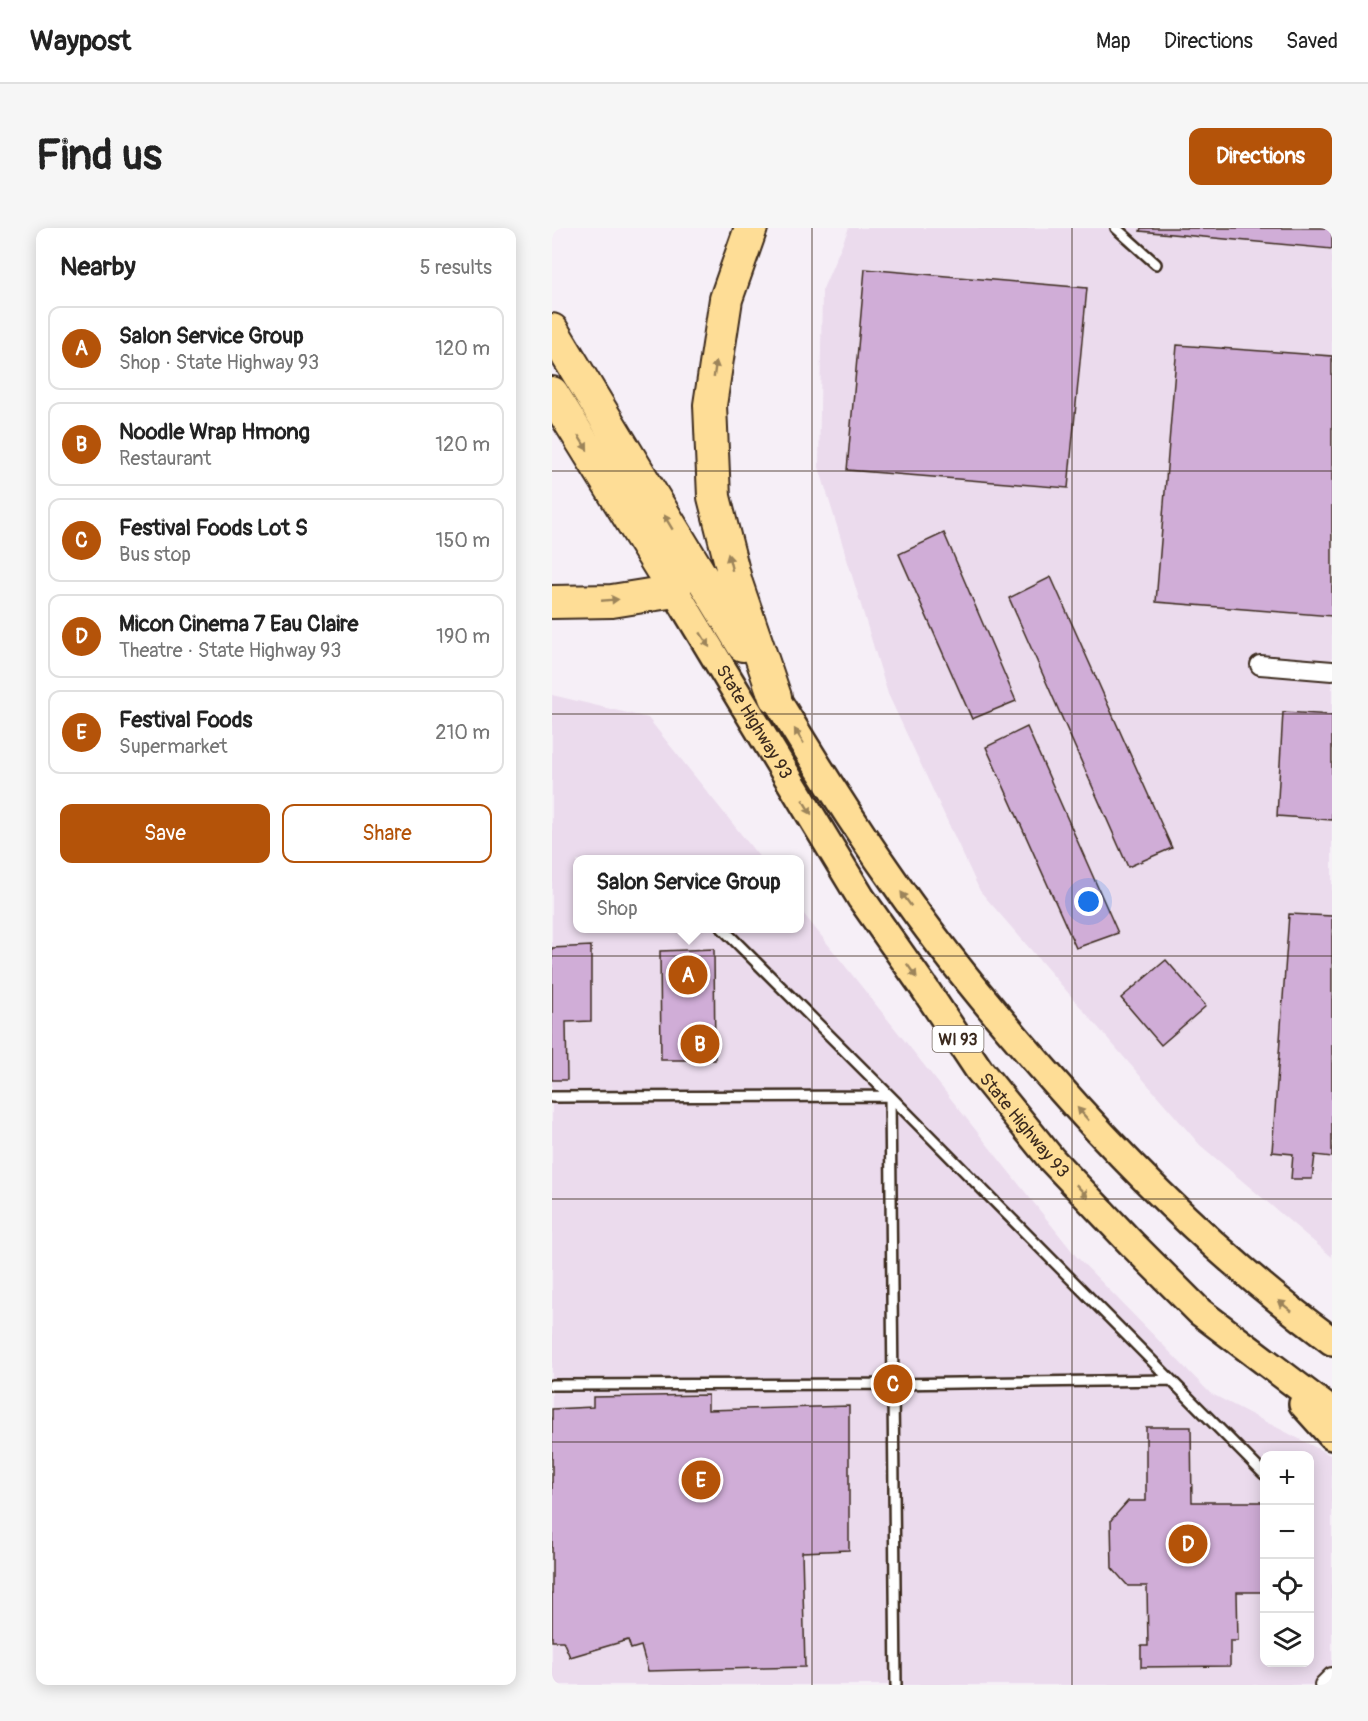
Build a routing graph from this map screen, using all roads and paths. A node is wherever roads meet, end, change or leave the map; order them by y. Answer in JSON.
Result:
{"nodes":[{"id":1,"x":751,"y":228,"type":"edge"},
{"id":2,"x":1116,"y":228,"type":"edge"},
{"id":3,"x":1156,"y":264,"type":"dead end"},
{"id":4,"x":552,"y":330,"type":"edge"},
{"id":5,"x":552,"y":393,"type":"edge"},
{"id":6,"x":675,"y":591,"type":"junction"},
{"id":7,"x":552,"y":602,"type":"edge"},
{"id":8,"x":1260,"y":665,"type":"dead end"},
{"id":9,"x":1332,"y":671,"type":"edge"},
{"id":10,"x":775,"y":697,"type":"junction"},
{"id":11,"x":727,"y":933,"type":"edge"},
{"id":12,"x":890,"y":1096,"type":"junction"},
{"id":13,"x":552,"y":1097,"type":"edge"},
{"id":14,"x":1332,"y":1341,"type":"edge"},
{"id":15,"x":1263,"y":1361,"type":"junction"},
{"id":16,"x":1172,"y":1380,"type":"junction"},
{"id":17,"x":893,"y":1384,"type":"junction"},
{"id":18,"x":552,"y":1385,"type":"edge"},
{"id":19,"x":1332,"y":1412,"type":"edge"},
{"id":20,"x":1332,"y":1436,"type":"edge"},
{"id":21,"x":1260,"y":1470,"type":"edge"},
{"id":22,"x":1332,"y":1677,"type":"edge"},
{"id":23,"x":896,"y":1685,"type":"edge"},
{"id":24,"x":1324,"y":1685,"type":"edge"}],
"edges":[{"from":10,"to":1,"type":"highway","one_way":true},
{"from":2,"to":3,"type":"lane"},
{"from":10,"to":4,"type":"highway","one_way":true},
{"from":5,"to":6,"type":"highway","one_way":true},
{"from":7,"to":6,"type":"highway","one_way":true},
{"from":6,"to":15,"type":"main road","name":"State Highway 93","number":"WI 93","one_way":true},
{"from":8,"to":9,"type":"street"},
{"from":14,"to":10,"type":"main road","name":"State Highway 93","number":"WI 93","one_way":true},
{"from":11,"to":12,"type":"lane"},
{"from":12,"to":13,"type":"lane"},
{"from":12,"to":16,"type":"lane"},
{"from":12,"to":17,"type":"lane"},
{"from":15,"to":19,"type":"main road","name":"State Highway 93","number":"WI 93"},
{"from":15,"to":20,"type":"main road"},
{"from":16,"to":17,"type":"lane"},
{"from":16,"to":21,"type":"lane"},
{"from":17,"to":18,"type":"lane"},
{"from":17,"to":23,"type":"lane"},
{"from":22,"to":24,"type":"street"}]}
